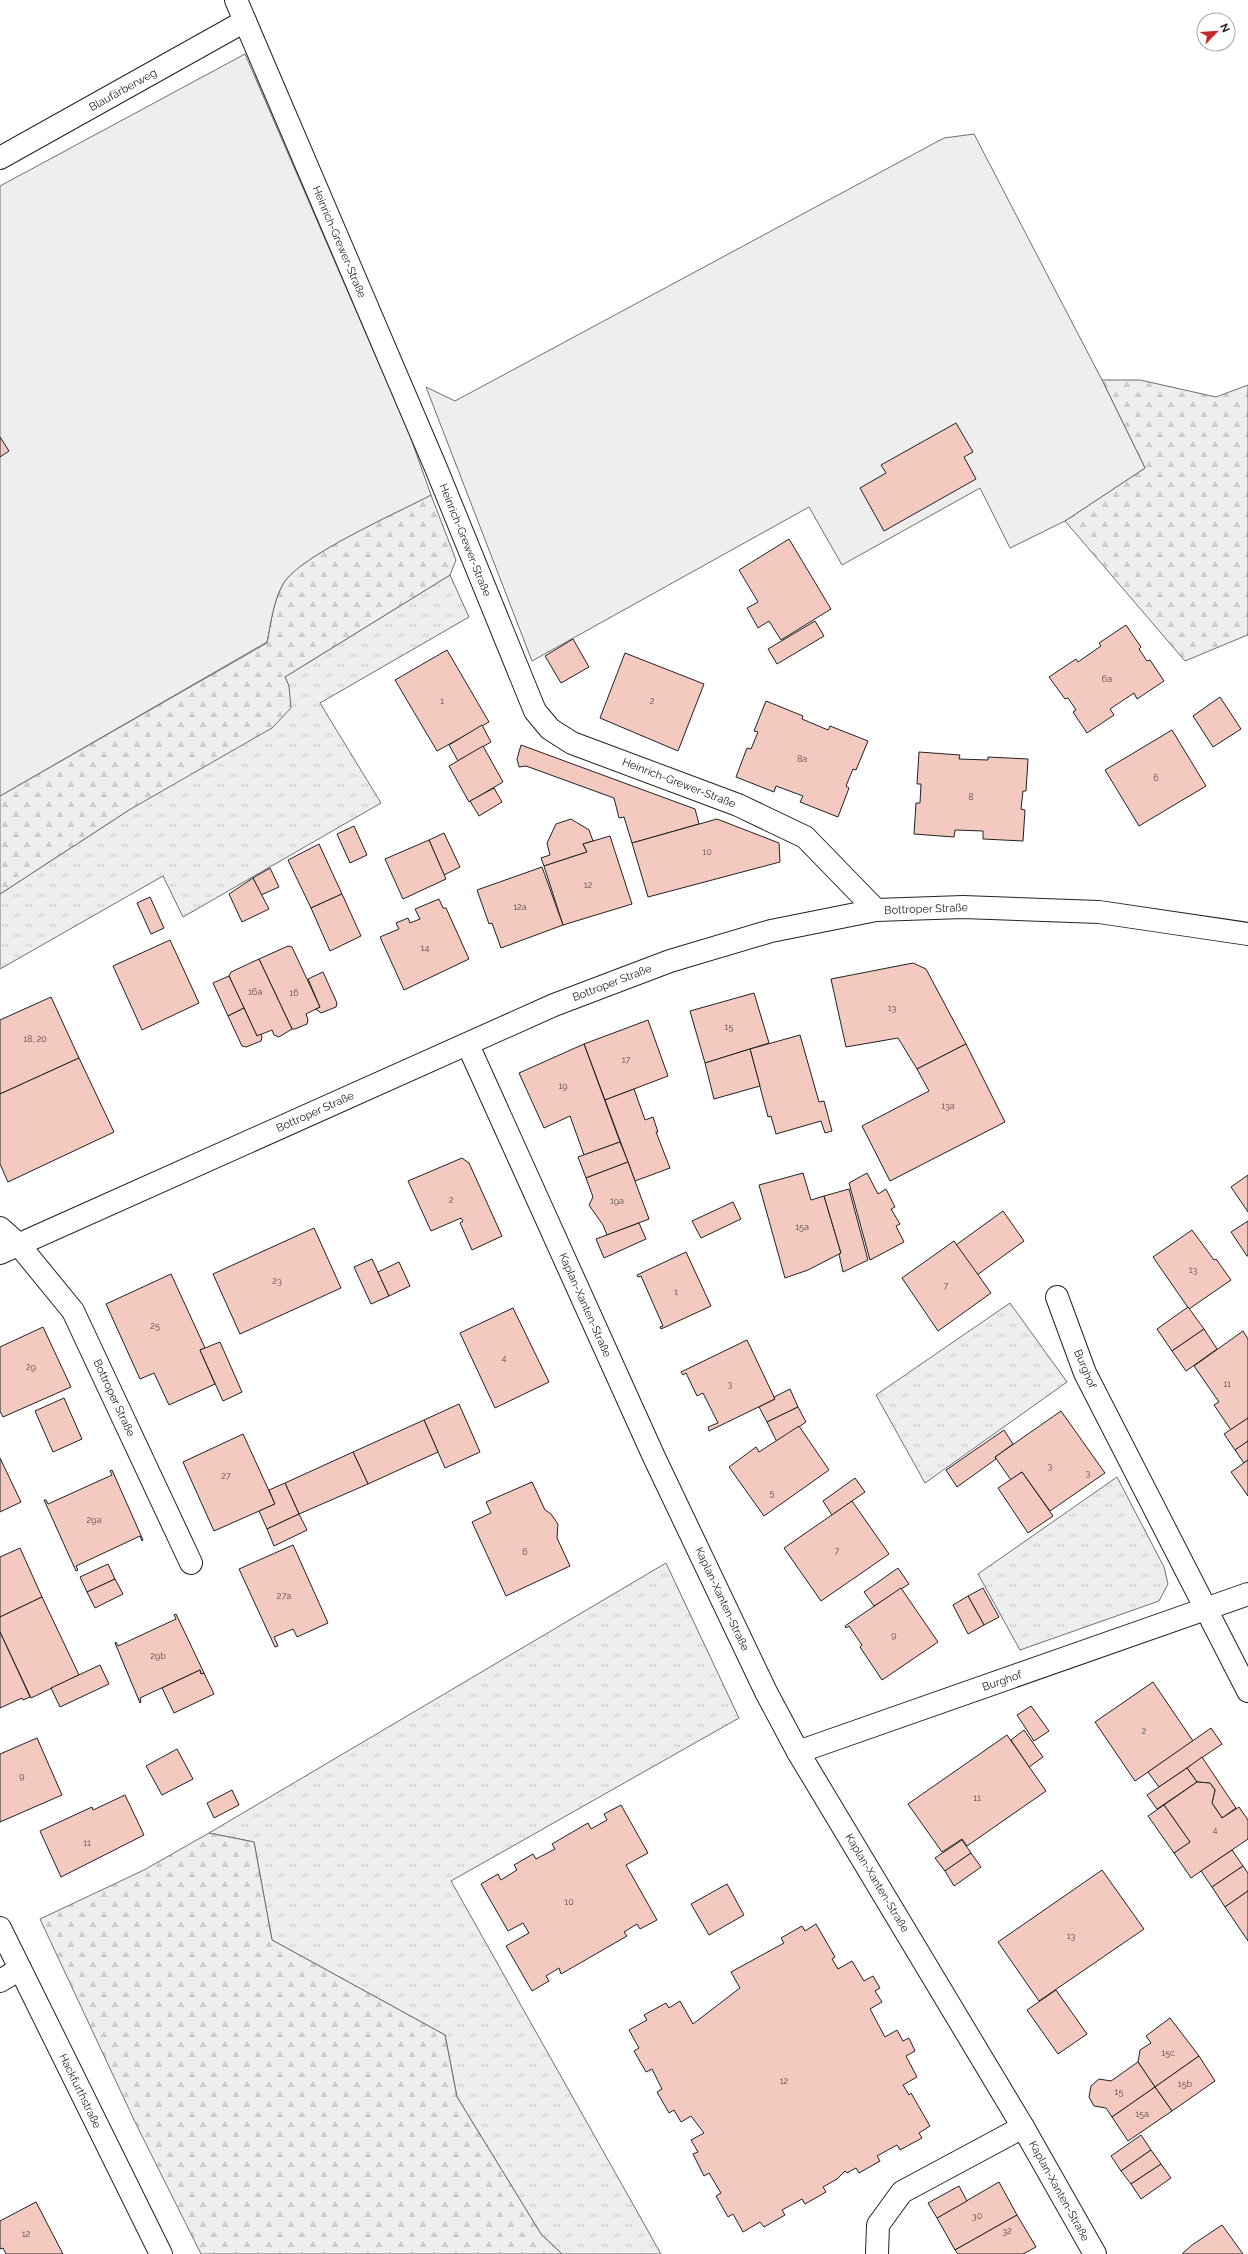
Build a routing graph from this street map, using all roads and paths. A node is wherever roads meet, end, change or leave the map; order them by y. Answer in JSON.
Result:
{"nodes":[{"id":1,"x":236,"y":0,"type":"edge"},
{"id":2,"x":245,"y":21,"type":"junction"},
{"id":3,"x":0,"y":158,"type":"edge"},
{"id":4,"x":876,"y":910,"type":"junction"},
{"id":5,"x":1248,"y":934,"type":"edge"},
{"id":6,"x":468,"y":1045,"type":"junction"},
{"id":7,"x":0,"y":1228,"type":"edge"},
{"id":8,"x":10,"y":1249,"type":"edge"},
{"id":9,"x":1057,"y":1297,"type":"dead end"},
{"id":10,"x":191,"y":1563,"type":"dead end"},
{"id":11,"x":1248,"y":1594,"type":"edge"},
{"id":12,"x":1206,"y":1610,"type":"junction"},
{"id":13,"x":1248,"y":1691,"type":"edge"},
{"id":14,"x":798,"y":1752,"type":"junction"},
{"id":15,"x":0,"y":1928,"type":"edge"},
{"id":16,"x":20,"y":1969,"type":"junction"},
{"id":17,"x":0,"y":1981,"type":"edge"},
{"id":18,"x":1023,"y":2127,"type":"junction"},
{"id":19,"x":161,"y":2254,"type":"edge"},
{"id":20,"x":876,"y":2254,"type":"edge"},
{"id":21,"x":1094,"y":2254,"type":"edge"}],
"edges":[{"from":1,"to":2,"type":"street","name":"Heinrich-Grewer-Straße"},
{"from":2,"to":3,"type":"street","name":"Blaufärberweg"},
{"from":2,"to":4,"type":"street","name":"Heinrich-Grewer-Straße"},
{"from":4,"to":5,"type":"street","name":"Bottroper Straße"},
{"from":4,"to":6,"type":"street","name":"Bottroper Straße"},
{"from":6,"to":8,"type":"street","name":"Bottroper Straße"},
{"from":6,"to":14,"type":"street","name":"Kaplan-Xanten-Straße"},
{"from":7,"to":8,"type":"street"},
{"from":8,"to":10,"type":"street","name":"Bottroper Straße"},
{"from":9,"to":12,"type":"street","name":"Burghof"},
{"from":11,"to":12,"type":"street","name":"Burghof"},
{"from":12,"to":13,"type":"street","name":"Burghof"},
{"from":12,"to":14,"type":"street","name":"Burghof"},
{"from":14,"to":18,"type":"street","name":"Kaplan-Xanten-Straße"},
{"from":15,"to":16,"type":"street","name":"Hackfurthstraße"},
{"from":16,"to":17,"type":"street"},
{"from":16,"to":19,"type":"street","name":"Hackfurthstraße"},
{"from":18,"to":20,"type":"street"},
{"from":18,"to":21,"type":"street","name":"Kaplan-Xanten-Straße"}]}
